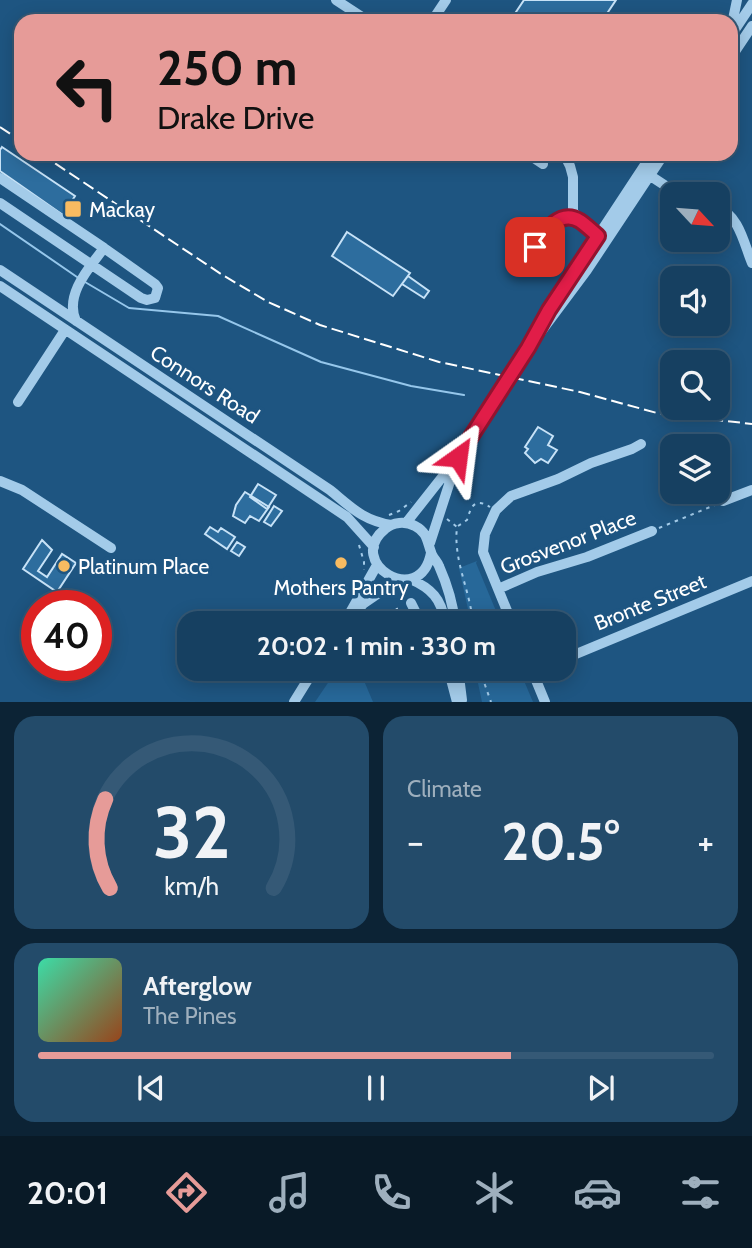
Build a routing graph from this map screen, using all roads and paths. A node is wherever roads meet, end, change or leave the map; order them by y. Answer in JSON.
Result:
{"nodes":[{"id":1,"x":336,"y":0,"type":"edge"},
{"id":2,"x":752,"y":2,"type":"edge"},
{"id":3,"x":357,"y":14,"type":"edge"},
{"id":4,"x":738,"y":24,"type":"edge"},
{"id":5,"x":752,"y":26,"type":"edge"},
{"id":6,"x":738,"y":46,"type":"edge"},
{"id":7,"x":538,"y":161,"type":"edge"},
{"id":8,"x":568,"y":161,"type":"edge"},
{"id":9,"x":649,"y":161,"type":"edge"},
{"id":10,"x":657,"y":161,"type":"edge"},
{"id":11,"x":543,"y":164,"type":"dead end"},
{"id":12,"x":645,"y":173,"type":"junction"},
{"id":13,"x":0,"y":178,"type":"edge"},
{"id":14,"x":660,"y":183,"type":"edge"},
{"id":15,"x":0,"y":203,"type":"edge"},
{"id":16,"x":730,"y":215,"type":"edge"},
{"id":17,"x":578,"y":220,"type":"junction"},
{"id":18,"x":602,"y":238,"type":"junction"},
{"id":19,"x":104,"y":248,"type":"junction"},
{"id":20,"x":752,"y":263,"type":"edge"},
{"id":21,"x":92,"y":264,"type":"junction"},
{"id":22,"x":523,"y":266,"type":"dead end"},
{"id":23,"x":0,"y":271,"type":"edge"},
{"id":24,"x":0,"y":279,"type":"edge"},
{"id":25,"x":81,"y":282,"type":"junction"},
{"id":26,"x":0,"y":286,"type":"edge"},
{"id":27,"x":54,"y":306,"type":"junction"},
{"id":28,"x":76,"y":321,"type":"junction"},
{"id":29,"x":65,"y":330,"type":"junction"},
{"id":30,"x":18,"y":401,"type":"dead end"},
{"id":31,"x":641,"y":444,"type":"dead end"},
{"id":32,"x":458,"y":457,"type":"junction"},
{"id":33,"x":0,"y":481,"type":"edge"},
{"id":34,"x":752,"y":490,"type":"edge"},
{"id":35,"x":415,"y":498,"type":"dead end"},
{"id":36,"x":730,"y":498,"type":"edge"},
{"id":37,"x":716,"y":504,"type":"edge"},
{"id":38,"x":496,"y":510,"type":"junction"},
{"id":39,"x":382,"y":515,"type":"dead end"},
{"id":40,"x":444,"y":518,"type":"dead end"},
{"id":41,"x":406,"y":523,"type":"junction"},
{"id":42,"x":391,"y":525,"type":"junction"},
{"id":43,"x":457,"y":527,"type":"junction"},
{"id":44,"x":652,"y":531,"type":"joint"},
{"id":45,"x":357,"y":540,"type":"dead end"},
{"id":46,"x":374,"y":547,"type":"junction"},
{"id":47,"x":111,"y":548,"type":"dead end"},
{"id":48,"x":430,"y":548,"type":"junction"},
{"id":49,"x":377,"y":565,"type":"junction"},
{"id":50,"x":363,"y":573,"type":"dead end"},
{"id":51,"x":404,"y":579,"type":"junction"},
{"id":52,"x":752,"y":581,"type":"edge"},
{"id":53,"x":498,"y":589,"type":"junction"},
{"id":54,"x":411,"y":603,"type":"dead end"},
{"id":55,"x":352,"y":611,"type":"edge"},
{"id":56,"x":357,"y":611,"type":"edge"},
{"id":57,"x":415,"y":611,"type":"edge"},
{"id":58,"x":441,"y":611,"type":"edge"},
{"id":59,"x":452,"y":611,"type":"edge"},
{"id":60,"x":472,"y":611,"type":"edge"},
{"id":61,"x":507,"y":611,"type":"edge"},
{"id":62,"x":576,"y":654,"type":"edge"},
{"id":63,"x":307,"y":681,"type":"edge"},
{"id":64,"x":452,"y":681,"type":"edge"},
{"id":65,"x":458,"y":681,"type":"edge"},
{"id":66,"x":484,"y":681,"type":"edge"},
{"id":67,"x":538,"y":681,"type":"edge"},
{"id":68,"x":293,"y":702,"type":"edge"},
{"id":69,"x":459,"y":702,"type":"edge"},
{"id":70,"x":491,"y":702,"type":"edge"},
{"id":71,"x":545,"y":702,"type":"edge"}],
"edges":[{"from":1,"to":3,"type":"street"},
{"from":2,"to":4,"type":"street"},
{"from":5,"to":6,"type":"street"},
{"from":7,"to":11,"type":"street"},
{"from":8,"to":17,"type":"street"},
{"from":9,"to":12,"type":"street"},
{"from":10,"to":12,"type":"street"},
{"from":12,"to":14,"type":"street"},
{"from":12,"to":18,"type":"street"},
{"from":13,"to":19,"type":"street"},
{"from":15,"to":21,"type":"street"},
{"from":16,"to":20,"type":"street"},
{"from":17,"to":18,"type":"street"},
{"from":17,"to":22,"type":"street"},
{"from":18,"to":32,"type":"street","bridge":true},
{"from":19,"to":21,"type":"street"},
{"from":19,"to":21,"type":"street"},
{"from":21,"to":25,"type":"street"},
{"from":23,"to":27,"type":"street","name":"Connors Road"},
{"from":24,"to":27,"type":"street"},
{"from":25,"to":27,"type":"street"},
{"from":25,"to":28,"type":"street"},
{"from":26,"to":29,"type":"street","name":"Connors Road"},
{"from":27,"to":28,"type":"street","name":"Connors Road"},
{"from":28,"to":42,"type":"street","name":"Connors Road"},
{"from":29,"to":30,"type":"street"},
{"from":29,"to":46,"type":"street","name":"Connors Road"},
{"from":31,"to":38,"type":"street"},
{"from":32,"to":41,"type":"street"},
{"from":32,"to":48,"type":"street"},
{"from":33,"to":47,"type":"street"},
{"from":34,"to":36,"type":"street"},
{"from":35,"to":39,"type":"path"},
{"from":37,"to":44,"type":"path"},
{"from":38,"to":43,"type":"path"},
{"from":38,"to":53,"type":"street"},
{"from":40,"to":43,"type":"path"},
{"from":41,"to":42,"type":"street"},
{"from":41,"to":48,"type":"street"},
{"from":42,"to":46,"type":"street"},
{"from":43,"to":60,"type":"path"},
{"from":44,"to":53,"type":"street","name":"Grosvenor Place"},
{"from":45,"to":50,"type":"path"},
{"from":46,"to":49,"type":"street"},
{"from":48,"to":51,"type":"street"},
{"from":48,"to":59,"type":"street"},
{"from":49,"to":51,"type":"street"},
{"from":49,"to":55,"type":"street"},
{"from":51,"to":56,"type":"street"},
{"from":51,"to":58,"type":"street"},
{"from":52,"to":62,"type":"street","name":"Bronte Street"},
{"from":53,"to":61,"type":"street"},
{"from":54,"to":57,"type":"street"},
{"from":63,"to":68,"type":"street"},
{"from":64,"to":69,"type":"street"},
{"from":65,"to":69,"type":"street"},
{"from":66,"to":70,"type":"path"},
{"from":67,"to":71,"type":"street"}]}
